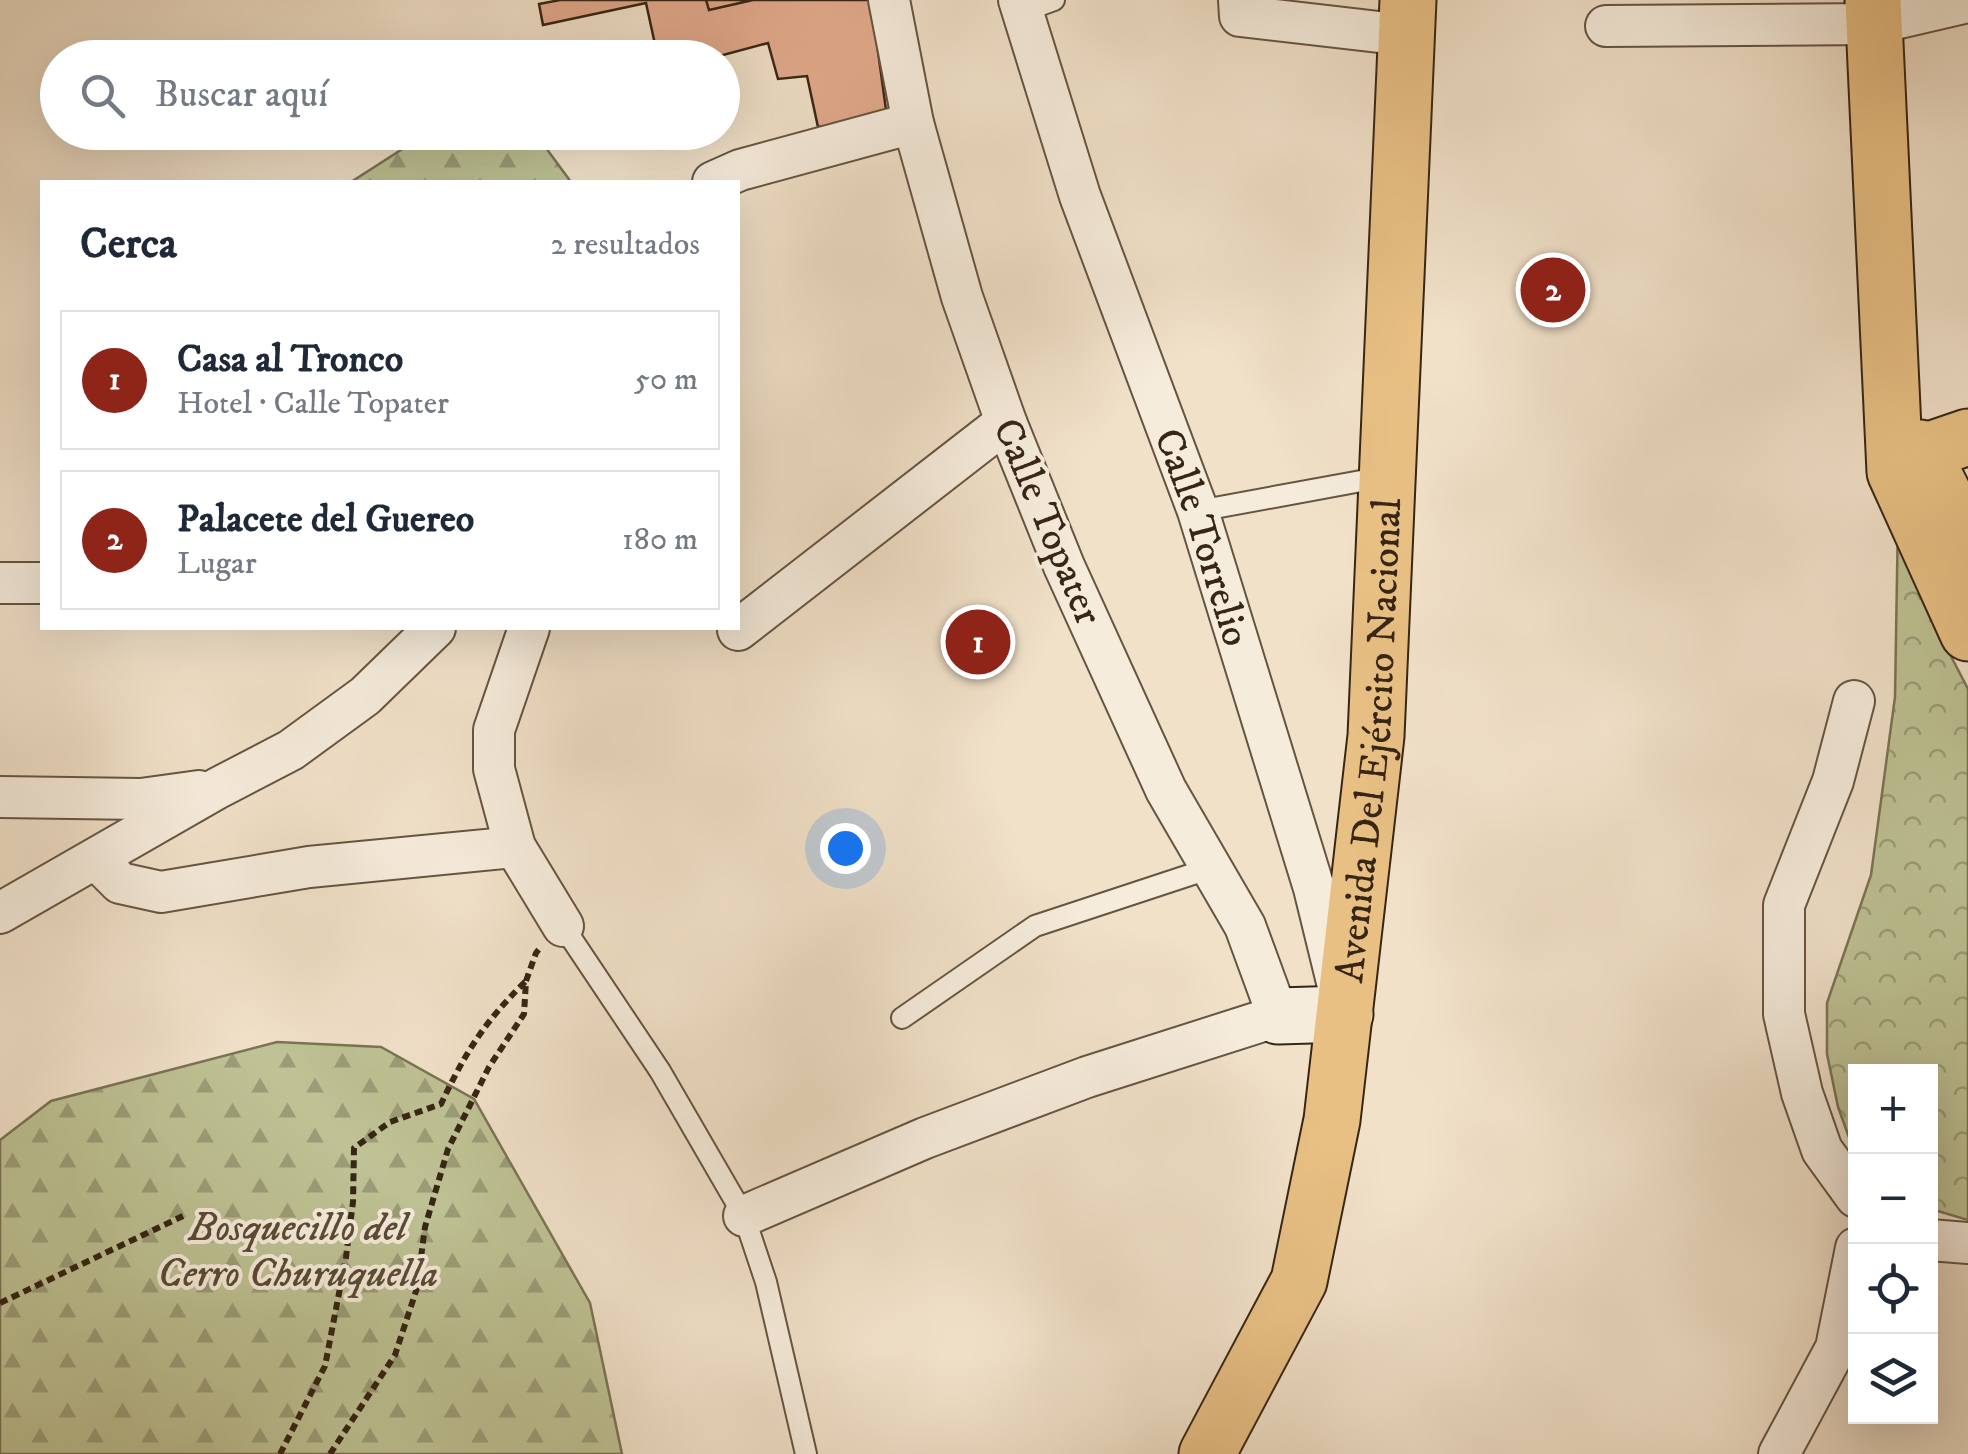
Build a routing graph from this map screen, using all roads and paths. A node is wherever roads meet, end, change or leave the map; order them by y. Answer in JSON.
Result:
{"nodes":[{"id":1,"x":888,"y":0,"type":"edge"},
{"id":2,"x":1968,"y":2,"type":"edge"},
{"id":3,"x":1032,"y":4,"type":"edge"},
{"id":4,"x":1240,"y":8,"type":"edge"},
{"id":5,"x":1873,"y":12,"type":"edge"},
{"id":6,"x":1406,"y":17,"type":"edge"},
{"id":7,"x":1606,"y":26,"type":"dead end"},
{"id":8,"x":913,"y":123,"type":"junction"},
{"id":9,"x":718,"y":180,"type":"edge"},
{"id":10,"x":1006,"y":422,"type":"junction"},
{"id":11,"x":1928,"y":437,"type":"edge"},
{"id":12,"x":1385,"y":477,"type":"junction"},
{"id":13,"x":1198,"y":511,"type":"junction"},
{"id":14,"x":1968,"y":542,"type":"edge"},
{"id":15,"x":0,"y":583,"type":"edge"},
{"id":16,"x":40,"y":583,"type":"edge"},
{"id":17,"x":740,"y":628,"type":"edge"},
{"id":18,"x":433,"y":630,"type":"edge"},
{"id":19,"x":527,"y":630,"type":"edge"},
{"id":20,"x":1968,"y":633,"type":"edge"},
{"id":21,"x":1854,"y":700,"type":"dead end"},
{"id":22,"x":218,"y":788,"type":"junction"},
{"id":23,"x":0,"y":797,"type":"edge"},
{"id":24,"x":515,"y":848,"type":"junction"},
{"id":25,"x":96,"y":859,"type":"junction"},
{"id":26,"x":1211,"y":868,"type":"junction"},
{"id":27,"x":0,"y":913,"type":"edge"},
{"id":28,"x":563,"y":926,"type":"junction"},
{"id":29,"x":526,"y":981,"type":"junction"},
{"id":30,"x":1345,"y":1014,"type":"junction"},
{"id":31,"x":1278,"y":1016,"type":"junction"},
{"id":32,"x":902,"y":1018,"type":"dead end"},
{"id":33,"x":1848,"y":1186,"type":"edge"},
{"id":34,"x":183,"y":1216,"type":"dead end"},
{"id":35,"x":744,"y":1216,"type":"junction"},
{"id":36,"x":1938,"y":1241,"type":"edge"},
{"id":37,"x":1968,"y":1244,"type":"edge"},
{"id":38,"x":1848,"y":1288,"type":"edge"},
{"id":39,"x":0,"y":1303,"type":"edge"},
{"id":40,"x":280,"y":1454,"type":"edge"},
{"id":41,"x":330,"y":1454,"type":"edge"},
{"id":42,"x":806,"y":1454,"type":"edge"},
{"id":43,"x":1207,"y":1454,"type":"edge"},
{"id":44,"x":1779,"y":1454,"type":"edge"}],
"edges":[{"from":1,"to":8,"type":"street","name":"Calle Topater"},
{"from":2,"to":5,"type":"street"},
{"from":3,"to":13,"type":"street","name":"Calle Torrelio"},
{"from":4,"to":6,"type":"street"},
{"from":5,"to":7,"type":"street"},
{"from":5,"to":11,"type":"main road"},
{"from":6,"to":12,"type":"main road","name":"Avenida Del Ejército Nacional"},
{"from":8,"to":9,"type":"street"},
{"from":8,"to":10,"type":"street","name":"Calle Topater"},
{"from":10,"to":17,"type":"street"},
{"from":10,"to":26,"type":"street","name":"Calle Topater"},
{"from":11,"to":14,"type":"main road"},
{"from":11,"to":20,"type":"main road"},
{"from":12,"to":13,"type":"lane"},
{"from":12,"to":30,"type":"main road","name":"Avenida Del Ejército Nacional"},
{"from":13,"to":30,"type":"street","name":"Calle Torrelio"},
{"from":15,"to":16,"type":"street"},
{"from":18,"to":22,"type":"street"},
{"from":19,"to":24,"type":"street"},
{"from":21,"to":33,"type":"street"},
{"from":22,"to":23,"type":"street"},
{"from":22,"to":25,"type":"street"},
{"from":24,"to":25,"type":"street"},
{"from":24,"to":28,"type":"street"},
{"from":25,"to":27,"type":"street"},
{"from":26,"to":31,"type":"street","name":"Calle Topater"},
{"from":26,"to":32,"type":"lane"},
{"from":28,"to":29,"type":"path"},
{"from":28,"to":35,"type":"lane"},
{"from":29,"to":40,"type":"path"},
{"from":29,"to":41,"type":"path"},
{"from":30,"to":31,"type":"street"},
{"from":30,"to":43,"type":"main road","name":"Avenida Del Ejército Nacional"},
{"from":31,"to":35,"type":"street"},
{"from":34,"to":39,"type":"path"},
{"from":35,"to":42,"type":"lane"},
{"from":36,"to":37,"type":"street"},
{"from":38,"to":44,"type":"street"}]}
